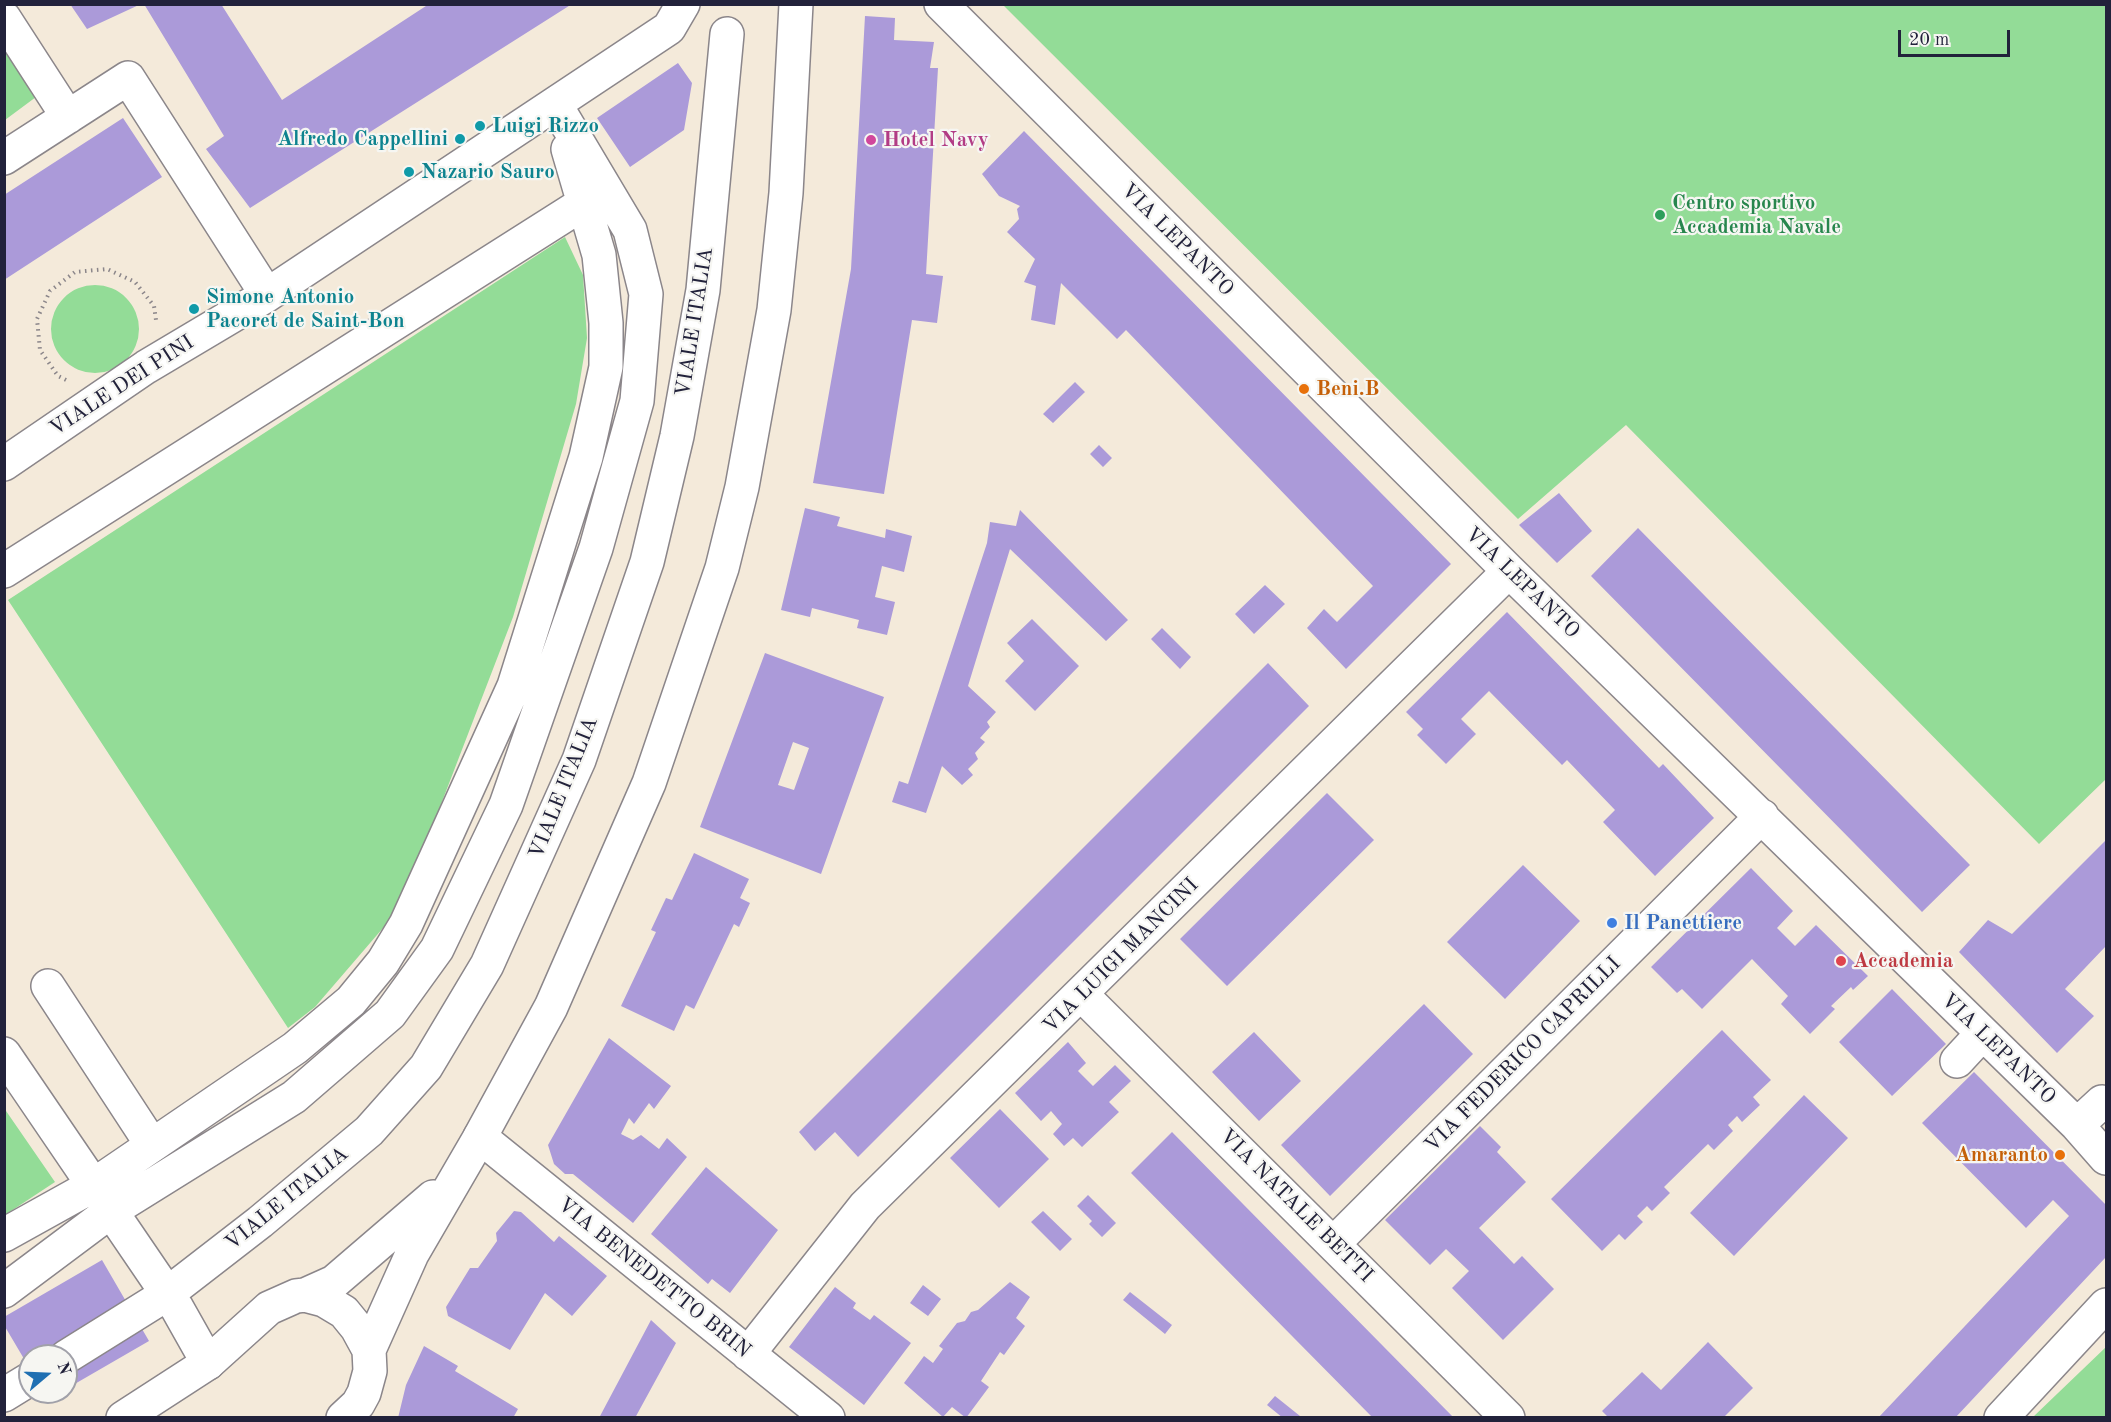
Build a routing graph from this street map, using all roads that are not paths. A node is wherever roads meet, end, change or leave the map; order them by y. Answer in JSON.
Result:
{"nodes":[{"id":1,"x":683,"y":4,"type":"edge"},
{"id":2,"x":796,"y":4,"type":"edge"},
{"id":3,"x":941,"y":4,"type":"edge"},
{"id":4,"x":4,"y":18,"type":"edge"},
{"id":5,"x":727,"y":34,"type":"dead end"},
{"id":6,"x":555,"y":104,"type":"junction"},
{"id":7,"x":68,"y":117,"type":"junction"},
{"id":8,"x":4,"y":158,"type":"edge"},
{"id":9,"x":584,"y":203,"type":"junction"},
{"id":10,"x":267,"y":295,"type":"junction"},
{"id":11,"x":4,"y":464,"type":"edge"},
{"id":12,"x":4,"y":571,"type":"edge"},
{"id":13,"x":1509,"y":572,"type":"junction"},
{"id":14,"x":1762,"y":816,"type":"junction"},
{"id":15,"x":48,"y":986,"type":"dead end"},
{"id":16,"x":1082,"y":995,"type":"junction"},
{"id":17,"x":1982,"y":1034,"type":"junction"},
{"id":18,"x":4,"y":1054,"type":"edge"},
{"id":19,"x":1957,"y":1062,"type":"dead end"},
{"id":20,"x":2102,"y":1102,"type":"dead end"},
{"id":21,"x":2077,"y":1125,"type":"junction"},
{"id":22,"x":480,"y":1137,"type":"junction"},
{"id":23,"x":152,"y":1145,"type":"junction"},
{"id":24,"x":2106,"y":1158,"type":"edge"},
{"id":25,"x":455,"y":1178,"type":"junction"},
{"id":26,"x":102,"y":1198,"type":"junction"},
{"id":27,"x":4,"y":1235,"type":"edge"},
{"id":28,"x":1334,"y":1243,"type":"junction"},
{"id":29,"x":4,"y":1291,"type":"edge"},
{"id":30,"x":167,"y":1294,"type":"junction"},
{"id":31,"x":305,"y":1295,"type":"junction"},
{"id":32,"x":2106,"y":1305,"type":"edge"},
{"id":33,"x":78,"y":1350,"type":"edge"},
{"id":34,"x":369,"y":1350,"type":"junction"},
{"id":35,"x":748,"y":1354,"type":"junction"},
{"id":36,"x":208,"y":1364,"type":"junction"},
{"id":37,"x":18,"y":1386,"type":"edge"},
{"id":38,"x":4,"y":1395,"type":"edge"},
{"id":39,"x":352,"y":1413,"type":"edge"},
{"id":40,"x":123,"y":1418,"type":"edge"},
{"id":41,"x":828,"y":1418,"type":"edge"},
{"id":42,"x":1508,"y":1418,"type":"edge"},
{"id":43,"x":2001,"y":1418,"type":"edge"}],
"edges":[{"from":1,"to":6,"type":"street","name":"VIALE DEI PINI"},
{"from":2,"to":22,"type":"street"},
{"from":3,"to":13,"type":"street","name":"VIA LEPANTO"},
{"from":4,"to":7,"type":"street"},
{"from":5,"to":30,"type":"street","name":"VIALE ITALIA"},
{"from":6,"to":9,"type":"street"},
{"from":6,"to":10,"type":"street","name":"VIALE DEI PINI"},
{"from":6,"to":26,"type":"street"},
{"from":7,"to":8,"type":"street"},
{"from":7,"to":10,"type":"street"},
{"from":9,"to":12,"type":"street"},
{"from":9,"to":23,"type":"street"},
{"from":10,"to":11,"type":"street","name":"VIALE DEI PINI"},
{"from":13,"to":14,"type":"street","name":"VIA LEPANTO"},
{"from":13,"to":16,"type":"street","name":"VIA LUIGI MANCINI"},
{"from":14,"to":17,"type":"street","name":"VIA LEPANTO"},
{"from":14,"to":28,"type":"street","name":"VIA FEDERICO CAPRILLI"},
{"from":15,"to":23,"type":"street"},
{"from":16,"to":28,"type":"street","name":"VIA NATALE BETTI"},
{"from":16,"to":35,"type":"street","name":"VIA LUIGI MANCINI"},
{"from":17,"to":19,"type":"street"},
{"from":17,"to":21,"type":"street","name":"VIA LEPANTO"},
{"from":18,"to":26,"type":"street"},
{"from":20,"to":21,"type":"street"},
{"from":21,"to":24,"type":"street","name":"VIA LEPANTO"},
{"from":22,"to":25,"type":"street"},
{"from":22,"to":35,"type":"street","name":"VIA BENEDETTO BRIN"},
{"from":23,"to":26,"type":"street"},
{"from":25,"to":31,"type":"street"},
{"from":25,"to":34,"type":"street"},
{"from":26,"to":27,"type":"street"},
{"from":26,"to":29,"type":"street"},
{"from":26,"to":30,"type":"street"},
{"from":28,"to":42,"type":"street","name":"VIA NATALE BETTI"},
{"from":30,"to":33,"type":"street","name":"VIALE ITALIA"},
{"from":30,"to":36,"type":"street"},
{"from":31,"to":34,"type":"street"},
{"from":31,"to":36,"type":"street"},
{"from":32,"to":43,"type":"street"},
{"from":34,"to":39,"type":"street"},
{"from":35,"to":41,"type":"street","name":"VIA BENEDETTO BRIN"},
{"from":36,"to":40,"type":"street"},
{"from":37,"to":38,"type":"street"}]}
